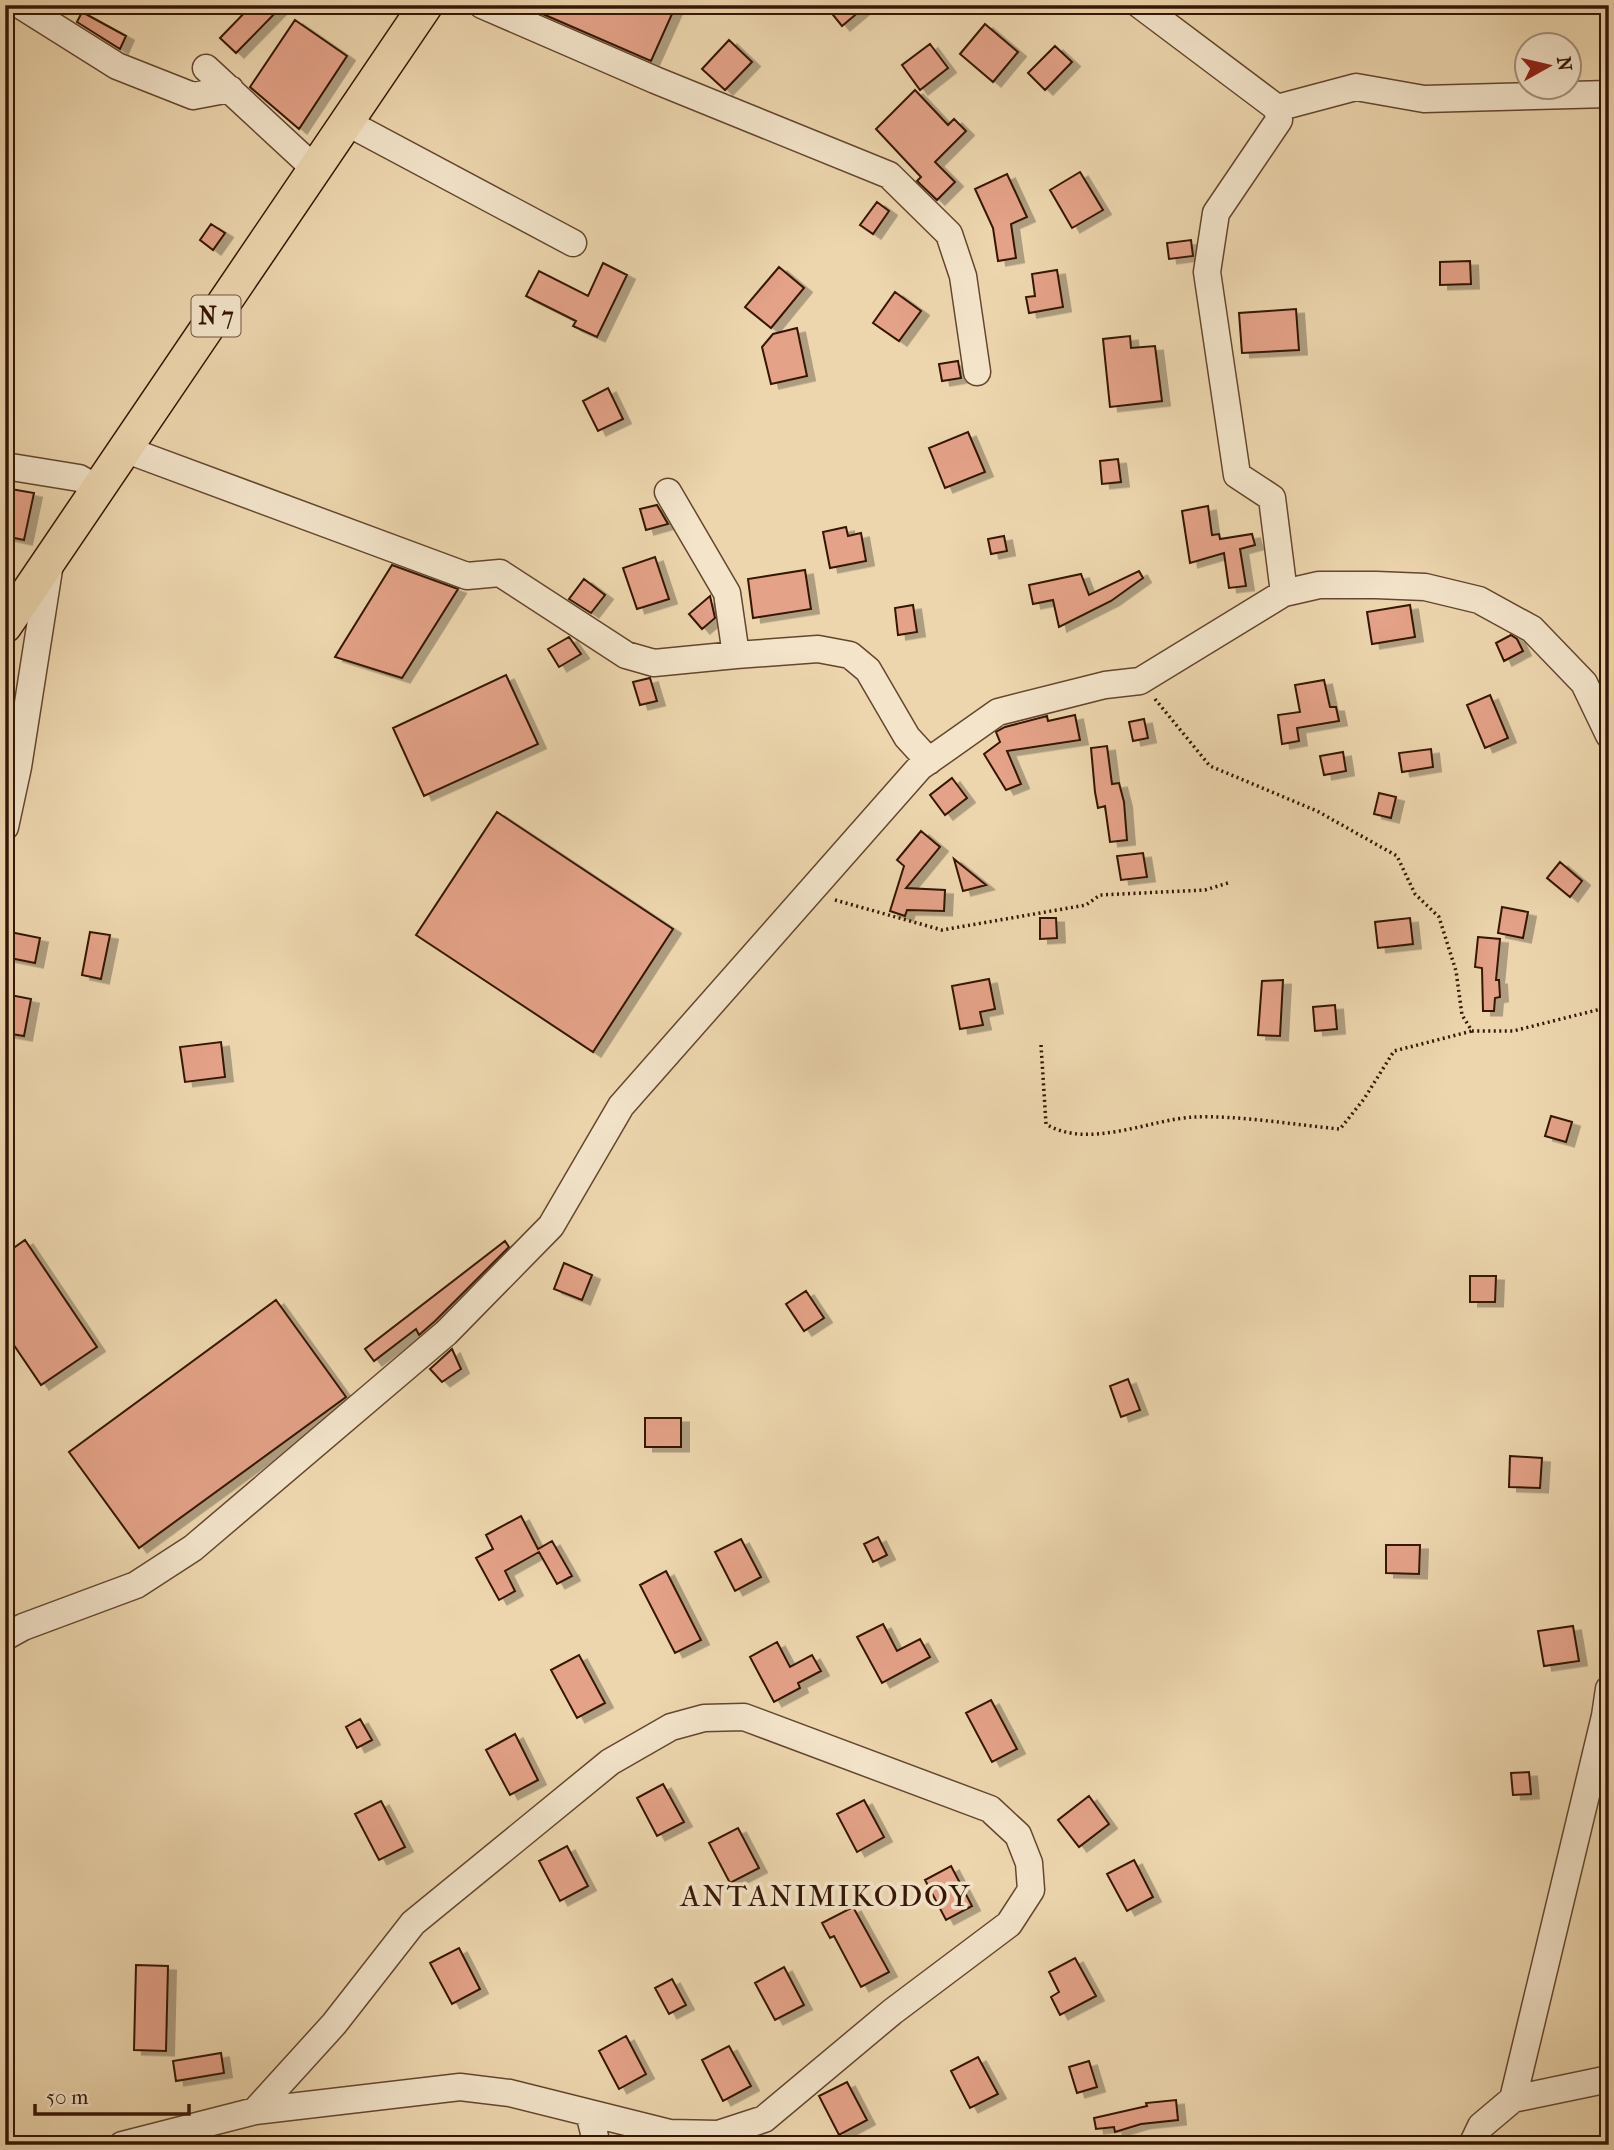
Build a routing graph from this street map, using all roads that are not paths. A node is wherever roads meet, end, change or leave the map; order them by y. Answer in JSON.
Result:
{"nodes":[{"id":1,"x":17,"y":5,"type":"edge"},
{"id":2,"x":426,"y":5,"type":"edge"},
{"id":3,"x":482,"y":5,"type":"edge"},
{"id":4,"x":1140,"y":5,"type":"edge"},
{"id":5,"x":5,"y":6,"type":"edge"},
{"id":6,"x":206,"y":68,"type":"dead end"},
{"id":7,"x":230,"y":89,"type":"junction"},
{"id":8,"x":1609,"y":94,"type":"edge"},
{"id":9,"x":1277,"y":108,"type":"junction"},
{"id":10,"x":346,"y":122,"type":"junction"},
{"id":11,"x":314,"y":168,"type":"junction"},
{"id":12,"x":573,"y":243,"type":"dead end"},
{"id":13,"x":977,"y":372,"type":"dead end"},
{"id":14,"x":127,"y":450,"type":"junction"},
{"id":15,"x":5,"y":467,"type":"edge"},
{"id":16,"x":97,"y":488,"type":"junction"},
{"id":17,"x":668,"y":492,"type":"dead end"},
{"id":18,"x":51,"y":560,"type":"junction"},
{"id":19,"x":1284,"y":593,"type":"junction"},
{"id":20,"x":5,"y":626,"type":"edge"},
{"id":21,"x":736,"y":655,"type":"junction"},
{"id":22,"x":1609,"y":736,"type":"edge"},
{"id":23,"x":929,"y":761,"type":"junction"},
{"id":24,"x":5,"y":827,"type":"edge"},
{"id":25,"x":5,"y":1637,"type":"edge"},
{"id":26,"x":1609,"y":1689,"type":"edge"},
{"id":27,"x":1609,"y":2079,"type":"edge"},
{"id":28,"x":1513,"y":2099,"type":"junction"},
{"id":29,"x":256,"y":2111,"type":"junction"},
{"id":30,"x":589,"y":2113,"type":"junction"},
{"id":31,"x":122,"y":2145,"type":"edge"},
{"id":32,"x":597,"y":2145,"type":"edge"},
{"id":33,"x":1472,"y":2145,"type":"edge"}],
"edges":[{"from":1,"to":5,"type":"street"},
{"from":1,"to":7,"type":"street"},
{"from":2,"to":10,"type":"main road","number":"N 7"},
{"from":3,"to":13,"type":"street"},
{"from":4,"to":9,"type":"street"},
{"from":6,"to":7,"type":"street"},
{"from":7,"to":11,"type":"street"},
{"from":8,"to":9,"type":"street"},
{"from":9,"to":19,"type":"street"},
{"from":10,"to":11,"type":"main road","number":"N 7"},
{"from":10,"to":12,"type":"street"},
{"from":11,"to":14,"type":"main road","number":"N 7"},
{"from":14,"to":16,"type":"main road","number":"N 7"},
{"from":14,"to":21,"type":"street"},
{"from":15,"to":16,"type":"street"},
{"from":16,"to":18,"type":"main road","number":"N 7"},
{"from":17,"to":21,"type":"street"},
{"from":18,"to":20,"type":"main road","number":"N 7"},
{"from":18,"to":24,"type":"street"},
{"from":19,"to":22,"type":"street"},
{"from":19,"to":23,"type":"street"},
{"from":21,"to":23,"type":"street"},
{"from":23,"to":25,"type":"street"},
{"from":26,"to":28,"type":"street"},
{"from":27,"to":28,"type":"street"},
{"from":28,"to":33,"type":"street"},
{"from":29,"to":30,"type":"street"},
{"from":29,"to":30,"type":"street"},
{"from":29,"to":31,"type":"street"},
{"from":30,"to":32,"type":"street"}]}
